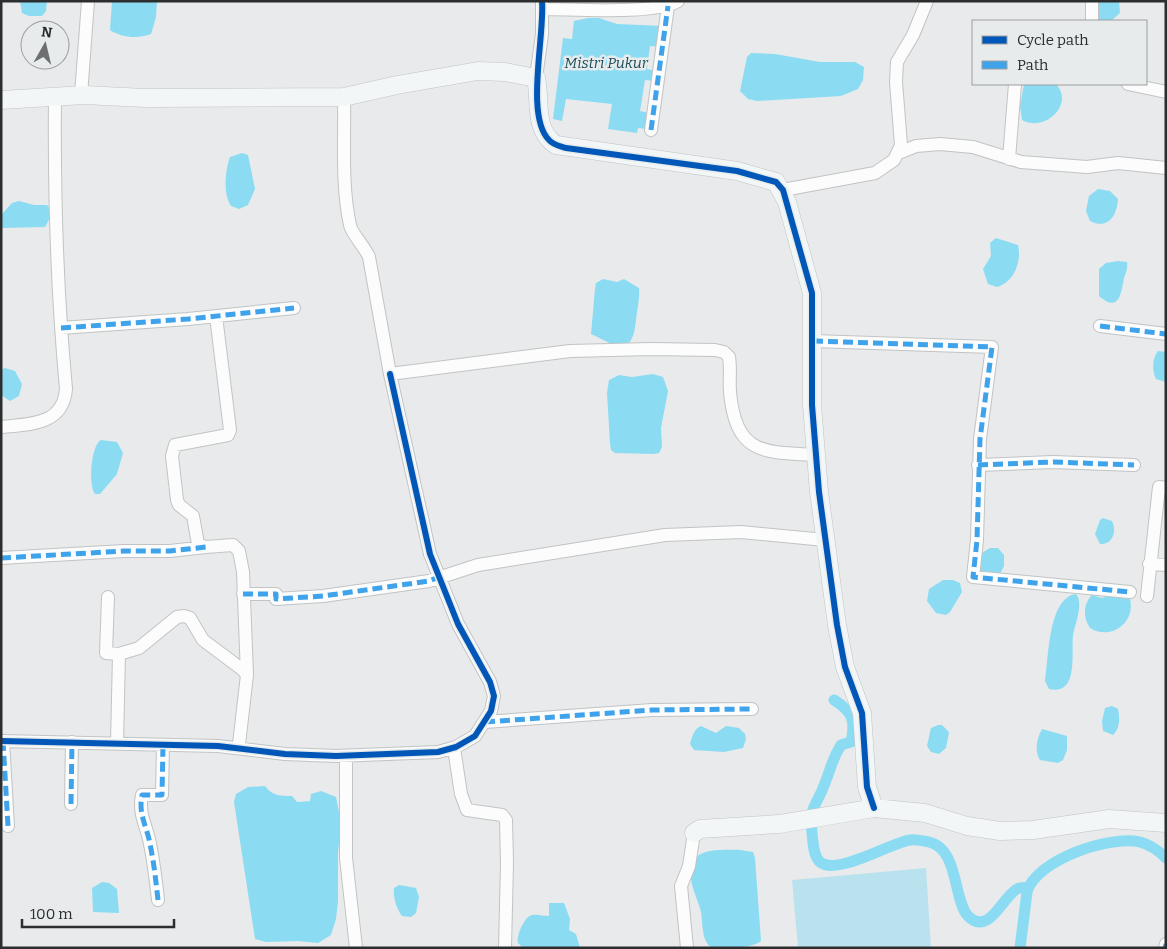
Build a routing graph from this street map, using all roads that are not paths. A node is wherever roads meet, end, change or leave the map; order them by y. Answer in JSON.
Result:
{"nodes":[{"id":1,"x":88,"y":1,"type":"edge"},
{"id":2,"x":927,"y":1,"type":"edge"},
{"id":3,"x":1092,"y":1,"type":"edge"},
{"id":4,"x":673,"y":3,"type":"edge"},
{"id":5,"x":543,"y":5,"type":"edge"},
{"id":6,"x":1092,"y":20,"type":"edge"},
{"id":7,"x":536,"y":78,"type":"junction"},
{"id":8,"x":1015,"y":85,"type":"edge"},
{"id":9,"x":1133,"y":85,"type":"edge"},
{"id":10,"x":1166,"y":92,"type":"edge"},
{"id":11,"x":81,"y":95,"type":"junction"},
{"id":12,"x":55,"y":96,"type":"junction"},
{"id":13,"x":344,"y":97,"type":"junction"},
{"id":14,"x":1,"y":100,"type":"edge"},
{"id":15,"x":650,"y":130,"type":"dead end"},
{"id":16,"x":899,"y":153,"type":"junction"},
{"id":17,"x":1009,"y":159,"type":"junction"},
{"id":18,"x":1166,"y":168,"type":"edge"},
{"id":19,"x":783,"y":190,"type":"junction"},
{"id":20,"x":294,"y":308,"type":"dead end"},
{"id":21,"x":216,"y":316,"type":"junction"},
{"id":22,"x":1100,"y":326,"type":"dead end"},
{"id":23,"x":61,"y":328,"type":"junction"},
{"id":24,"x":1166,"y":334,"type":"edge"},
{"id":25,"x":813,"y":341,"type":"junction"},
{"id":26,"x":390,"y":374,"type":"junction"},
{"id":27,"x":1,"y":427,"type":"edge"},
{"id":28,"x":816,"y":455,"type":"junction"},
{"id":29,"x":978,"y":465,"type":"junction"},
{"id":30,"x":1134,"y":466,"type":"dead end"},
{"id":31,"x":1166,"y":488,"type":"edge"},
{"id":32,"x":826,"y":540,"type":"junction"},
{"id":33,"x":206,"y":547,"type":"junction"},
{"id":34,"x":1,"y":558,"type":"edge"},
{"id":35,"x":1149,"y":564,"type":"junction"},
{"id":36,"x":1166,"y":565,"type":"edge"},
{"id":37,"x":439,"y":577,"type":"junction"},
{"id":38,"x":1130,"y":592,"type":"dead end"},
{"id":39,"x":243,"y":594,"type":"junction"},
{"id":40,"x":1147,"y":596,"type":"dead end"},
{"id":41,"x":108,"y":597,"type":"dead end"},
{"id":42,"x":119,"y":654,"type":"junction"},
{"id":43,"x":247,"y":675,"type":"junction"},
{"id":44,"x":752,"y":709,"type":"dead end"},
{"id":45,"x":485,"y":722,"type":"junction"},
{"id":46,"x":2,"y":741,"type":"edge"},
{"id":47,"x":72,"y":742,"type":"junction"},
{"id":48,"x":117,"y":743,"type":"junction"},
{"id":49,"x":238,"y":744,"type":"dead end"},
{"id":50,"x":163,"y":745,"type":"junction"},
{"id":51,"x":454,"y":748,"type":"junction"},
{"id":52,"x":346,"y":756,"type":"junction"},
{"id":53,"x":71,"y":804,"type":"dead end"},
{"id":54,"x":874,"y":808,"type":"junction"},
{"id":55,"x":1166,"y":823,"type":"edge"},
{"id":56,"x":8,"y":826,"type":"dead end"},
{"id":57,"x":694,"y":833,"type":"joint"},
{"id":58,"x":158,"y":900,"type":"dead end"},
{"id":59,"x":356,"y":948,"type":"edge"},
{"id":60,"x":505,"y":948,"type":"edge"},
{"id":61,"x":687,"y":948,"type":"edge"}],
"edges":[{"from":1,"to":11,"type":"street"},
{"from":2,"to":16,"type":"street"},
{"from":3,"to":6,"type":"street"},
{"from":4,"to":5,"type":"street"},
{"from":4,"to":15,"type":"street"},
{"from":5,"to":7,"type":"street"},
{"from":7,"to":13,"type":"street"},
{"from":7,"to":19,"type":"street"},
{"from":8,"to":17,"type":"street"},
{"from":9,"to":10,"type":"street"},
{"from":11,"to":12,"type":"street"},
{"from":11,"to":13,"type":"street"},
{"from":12,"to":14,"type":"street"},
{"from":12,"to":23,"type":"street"},
{"from":13,"to":26,"type":"street"},
{"from":16,"to":17,"type":"street"},
{"from":16,"to":19,"type":"street"},
{"from":17,"to":18,"type":"street"},
{"from":19,"to":25,"type":"street"},
{"from":20,"to":21,"type":"street"},
{"from":21,"to":23,"type":"street"},
{"from":21,"to":33,"type":"street"},
{"from":22,"to":24,"type":"street"},
{"from":23,"to":27,"type":"street"},
{"from":25,"to":28,"type":"street"},
{"from":25,"to":29,"type":"street"},
{"from":26,"to":28,"type":"street"},
{"from":26,"to":37,"type":"street"},
{"from":28,"to":32,"type":"street"},
{"from":29,"to":30,"type":"street"},
{"from":29,"to":38,"type":"street"},
{"from":31,"to":35,"type":"street"},
{"from":32,"to":37,"type":"street"},
{"from":32,"to":54,"type":"street"},
{"from":33,"to":34,"type":"street"},
{"from":33,"to":39,"type":"street"},
{"from":35,"to":36,"type":"street"},
{"from":35,"to":40,"type":"street"},
{"from":37,"to":39,"type":"street"},
{"from":37,"to":45,"type":"street"},
{"from":39,"to":43,"type":"street"},
{"from":41,"to":42,"type":"street"},
{"from":42,"to":43,"type":"street"},
{"from":42,"to":48,"type":"street"},
{"from":43,"to":49,"type":"street"},
{"from":44,"to":45,"type":"street"},
{"from":45,"to":51,"type":"street"},
{"from":46,"to":47,"type":"street"},
{"from":46,"to":56,"type":"street"},
{"from":47,"to":48,"type":"street"},
{"from":47,"to":53,"type":"street"},
{"from":48,"to":50,"type":"street"},
{"from":50,"to":52,"type":"street"},
{"from":50,"to":58,"type":"street"},
{"from":51,"to":52,"type":"street"},
{"from":51,"to":60,"type":"street"},
{"from":52,"to":59,"type":"street"},
{"from":54,"to":55,"type":"street"},
{"from":54,"to":57,"type":"street"},
{"from":57,"to":61,"type":"street"}]}
